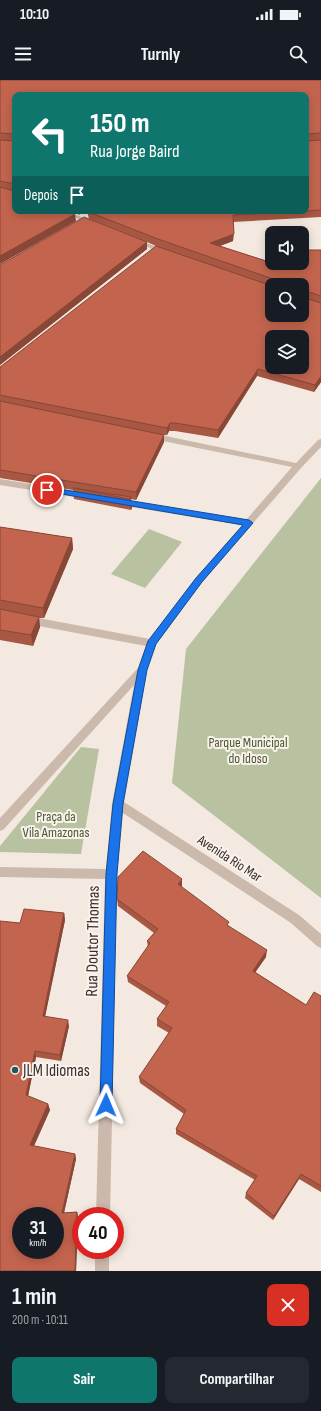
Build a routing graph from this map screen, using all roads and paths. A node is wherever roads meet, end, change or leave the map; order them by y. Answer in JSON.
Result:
{"nodes":[{"id":1,"x":68,"y":214,"type":"edge"},
{"id":2,"x":84,"y":214,"type":"edge"},
{"id":3,"x":85,"y":220,"type":"junction"},
{"id":4,"x":78,"y":223,"type":"edge"},
{"id":5,"x":99,"y":225,"type":"edge"},
{"id":6,"x":127,"y":237,"type":"edge"},
{"id":7,"x":170,"y":254,"type":"edge"},
{"id":8,"x":141,"y":434,"type":"edge"},
{"id":9,"x":321,"y":442,"type":"edge"},
{"id":10,"x":298,"y":466,"type":"junction"},
{"id":11,"x":0,"y":482,"type":"edge"},
{"id":12,"x":93,"y":497,"type":"edge"},
{"id":13,"x":109,"y":500,"type":"edge"},
{"id":14,"x":249,"y":523,"type":"junction"},
{"id":15,"x":15,"y":618,"type":"edge"},
{"id":16,"x":152,"y":643,"type":"junction"},
{"id":17,"x":142,"y":670,"type":"junction"},
{"id":18,"x":118,"y":804,"type":"junction"},
{"id":19,"x":0,"y":826,"type":"edge"},
{"id":20,"x":0,"y":872,"type":"edge"},
{"id":21,"x":111,"y":874,"type":"junction"},
{"id":22,"x":321,"y":942,"type":"edge"},
{"id":23,"x":103,"y":1207,"type":"edge"},
{"id":24,"x":102,"y":1259,"type":"edge"},
{"id":25,"x":102,"y":1271,"type":"edge"}],
"edges":[{"from":1,"to":3,"type":"street"},
{"from":2,"to":3,"type":"street"},
{"from":3,"to":4,"type":"street"},
{"from":3,"to":5,"type":"street"},
{"from":6,"to":7,"type":"street"},
{"from":8,"to":10,"type":"street"},
{"from":9,"to":10,"type":"street","name":"Rua Doutor Thomas"},
{"from":10,"to":14,"type":"street","name":"Rua Doutor Thomas"},
{"from":11,"to":12,"type":"street"},
{"from":13,"to":14,"type":"street"},
{"from":14,"to":16,"type":"street","name":"Rua Doutor Thomas"},
{"from":15,"to":16,"type":"street"},
{"from":16,"to":17,"type":"street","name":"Rua Doutor Thomas"},
{"from":17,"to":18,"type":"street","name":"Rua Doutor Thomas"},
{"from":17,"to":19,"type":"street","name":"Rua Doutor Thomas"},
{"from":18,"to":21,"type":"street","name":"Rua Doutor Thomas"},
{"from":18,"to":22,"type":"street","name":"Avenida Rio Mar"},
{"from":20,"to":21,"type":"street"},
{"from":21,"to":23,"type":"street","name":"Rua Doutor Thomas"},
{"from":24,"to":25,"type":"street"}]}
